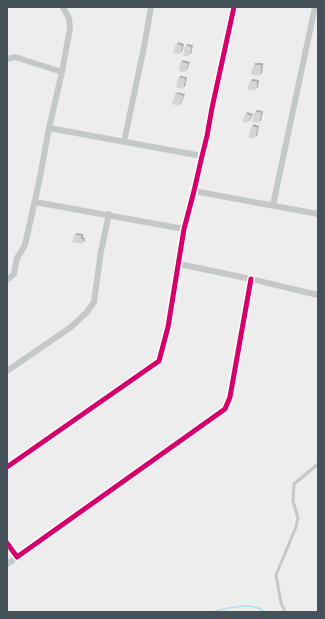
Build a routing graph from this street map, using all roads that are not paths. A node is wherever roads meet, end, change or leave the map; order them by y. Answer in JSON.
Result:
{"nodes":[{"id":1,"x":63,"y":7,"type":"edge"},
{"id":2,"x":151,"y":7,"type":"edge"},
{"id":3,"x":234,"y":7,"type":"edge"},
{"id":4,"x":315,"y":7,"type":"edge"},
{"id":5,"x":7,"y":59,"type":"edge"},
{"id":6,"x":62,"y":72,"type":"junction"},
{"id":7,"x":49,"y":128,"type":"junction"},
{"id":8,"x":124,"y":142,"type":"junction"},
{"id":9,"x":202,"y":156,"type":"junction"},
{"id":10,"x":194,"y":191,"type":"junction"},
{"id":11,"x":35,"y":202,"type":"junction"},
{"id":12,"x":273,"y":205,"type":"junction"},
{"id":13,"x":109,"y":214,"type":"junction"},
{"id":14,"x":318,"y":214,"type":"edge"},
{"id":15,"x":184,"y":229,"type":"junction"},
{"id":16,"x":179,"y":264,"type":"junction"},
{"id":17,"x":251,"y":279,"type":"junction"},
{"id":18,"x":7,"y":280,"type":"edge"},
{"id":19,"x":318,"y":295,"type":"edge"},
{"id":20,"x":7,"y":372,"type":"edge"},
{"id":21,"x":318,"y":464,"type":"edge"},
{"id":22,"x":7,"y":467,"type":"edge"},
{"id":23,"x":7,"y":543,"type":"edge"},
{"id":24,"x":18,"y":556,"type":"junction"},
{"id":25,"x":7,"y":564,"type":"edge"},
{"id":26,"x":285,"y":612,"type":"edge"}],
"edges":[{"from":1,"to":6,"type":"street"},
{"from":2,"to":8,"type":"street"},
{"from":3,"to":9,"type":"street"},
{"from":4,"to":12,"type":"street"},
{"from":5,"to":6,"type":"street"},
{"from":6,"to":7,"type":"street"},
{"from":7,"to":8,"type":"street"},
{"from":7,"to":11,"type":"street"},
{"from":8,"to":9,"type":"street"},
{"from":9,"to":10,"type":"street"},
{"from":10,"to":12,"type":"street"},
{"from":10,"to":15,"type":"street"},
{"from":11,"to":13,"type":"street"},
{"from":11,"to":18,"type":"street"},
{"from":12,"to":14,"type":"street"},
{"from":13,"to":15,"type":"street"},
{"from":13,"to":20,"type":"street"},
{"from":15,"to":16,"type":"street"},
{"from":16,"to":17,"type":"street"},
{"from":16,"to":22,"type":"street"},
{"from":17,"to":19,"type":"street"},
{"from":17,"to":24,"type":"street"},
{"from":21,"to":26,"type":"lane"},
{"from":23,"to":24,"type":"street"},
{"from":24,"to":25,"type":"street"}]}
